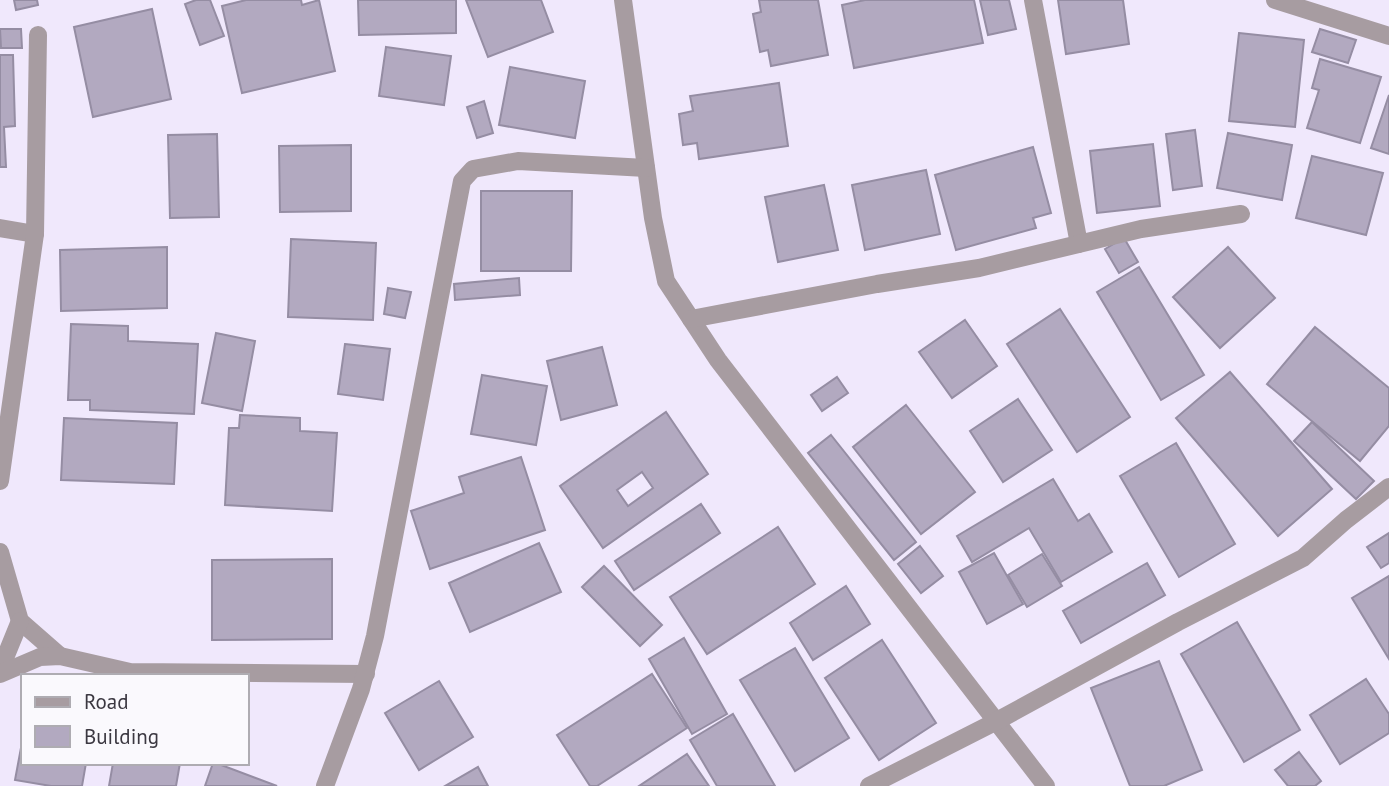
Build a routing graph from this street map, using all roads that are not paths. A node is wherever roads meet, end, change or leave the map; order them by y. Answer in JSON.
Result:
{"nodes":[{"id":1,"x":623,"y":0,"type":"edge"},
{"id":2,"x":1033,"y":0,"type":"edge"},
{"id":3,"x":1275,"y":0,"type":"edge"},
{"id":4,"x":38,"y":35,"type":"dead end"},
{"id":5,"x":1389,"y":36,"type":"edge"},
{"id":6,"x":646,"y":168,"type":"junction"},
{"id":7,"x":1241,"y":214,"type":"dead end"},
{"id":8,"x":0,"y":228,"type":"edge"},
{"id":9,"x":35,"y":234,"type":"junction"},
{"id":10,"x":1079,"y":244,"type":"junction"},
{"id":11,"x":691,"y":319,"type":"junction"},
{"id":12,"x":0,"y":481,"type":"edge"},
{"id":13,"x":1389,"y":487,"type":"edge"},
{"id":14,"x":0,"y":551,"type":"edge"},
{"id":15,"x":20,"y":621,"type":"junction"},
{"id":16,"x":60,"y":656,"type":"junction"},
{"id":17,"x":0,"y":672,"type":"edge"},
{"id":18,"x":366,"y":674,"type":"junction"},
{"id":19,"x":995,"y":722,"type":"junction"},
{"id":20,"x":325,"y":786,"type":"edge"},
{"id":21,"x":869,"y":786,"type":"edge"},
{"id":22,"x":1046,"y":786,"type":"edge"}],
"edges":[{"from":1,"to":6,"type":"street"},
{"from":2,"to":10,"type":"street"},
{"from":3,"to":5,"type":"street"},
{"from":4,"to":9,"type":"street"},
{"from":6,"to":11,"type":"street"},
{"from":6,"to":18,"type":"street"},
{"from":7,"to":10,"type":"street"},
{"from":8,"to":9,"type":"street"},
{"from":9,"to":12,"type":"street"},
{"from":10,"to":11,"type":"street"},
{"from":11,"to":19,"type":"street"},
{"from":13,"to":19,"type":"street"},
{"from":14,"to":15,"type":"street"},
{"from":15,"to":16,"type":"street"},
{"from":15,"to":17,"type":"street"},
{"from":16,"to":17,"type":"street"},
{"from":16,"to":18,"type":"street"},
{"from":18,"to":20,"type":"street"},
{"from":19,"to":21,"type":"street"},
{"from":19,"to":22,"type":"street"}]}
